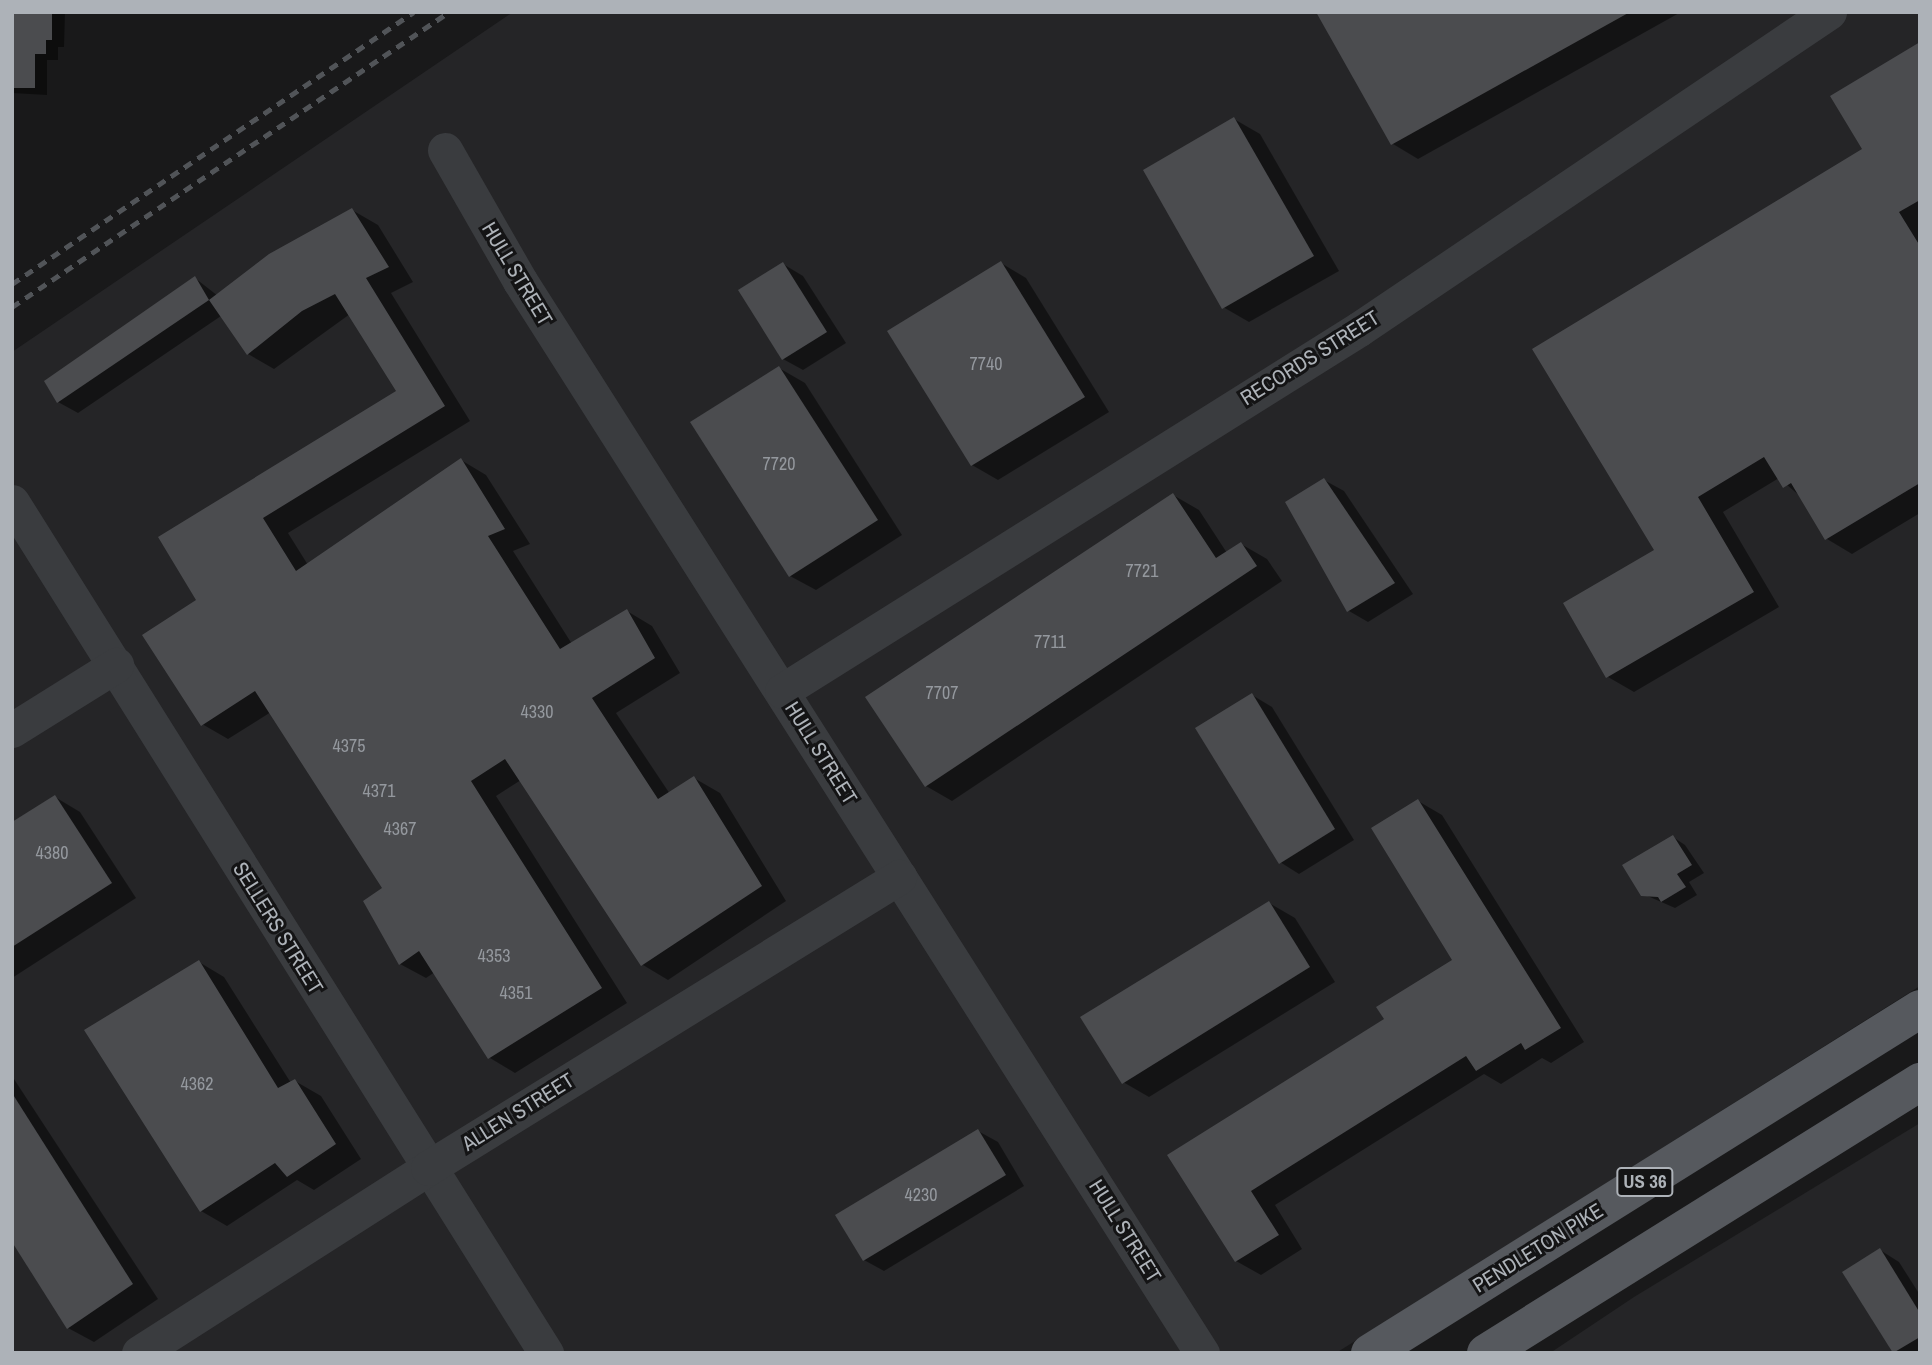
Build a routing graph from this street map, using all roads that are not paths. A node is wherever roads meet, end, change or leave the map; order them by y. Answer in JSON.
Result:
{"nodes":[{"id":1,"x":1829,"y":12,"type":"edge"},
{"id":2,"x":445,"y":150,"type":"dead end"},
{"id":3,"x":12,"y":502,"type":"edge"},
{"id":4,"x":116,"y":665,"type":"junction"},
{"id":5,"x":782,"y":691,"type":"junction"},
{"id":6,"x":12,"y":730,"type":"edge"},
{"id":7,"x":900,"y":877,"type":"junction"},
{"id":8,"x":1920,"y":1009,"type":"edge"},
{"id":9,"x":1920,"y":1083,"type":"edge"},
{"id":10,"x":428,"y":1168,"type":"junction"},
{"id":11,"x":139,"y":1353,"type":"edge"},
{"id":12,"x":546,"y":1353,"type":"edge"},
{"id":13,"x":1202,"y":1353,"type":"edge"},
{"id":14,"x":1370,"y":1353,"type":"edge"},
{"id":15,"x":1486,"y":1353,"type":"edge"}],
"edges":[{"from":1,"to":5,"type":"street","name":"RECORDS STREET"},
{"from":2,"to":5,"type":"street","name":"HULL STREET"},
{"from":3,"to":4,"type":"street","name":"SELLERS STREET"},
{"from":4,"to":6,"type":"street"},
{"from":4,"to":10,"type":"street","name":"SELLERS STREET"},
{"from":5,"to":7,"type":"street","name":"HULL STREET"},
{"from":7,"to":10,"type":"street","name":"ALLEN STREET"},
{"from":7,"to":13,"type":"street","name":"HULL STREET"},
{"from":8,"to":14,"type":"main road","name":"PENDLETON PIKE","number":"US 36"},
{"from":9,"to":15,"type":"main road"},
{"from":10,"to":11,"type":"street","name":"ALLEN STREET"},
{"from":10,"to":12,"type":"street","name":"SELLERS STREET"}]}
